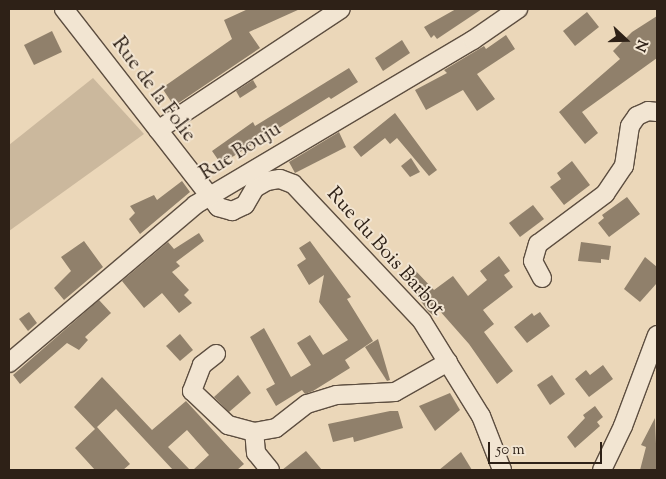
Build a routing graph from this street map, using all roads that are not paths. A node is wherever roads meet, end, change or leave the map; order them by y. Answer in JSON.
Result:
{"nodes":[{"id":1,"x":64,"y":9,"type":"edge"},
{"id":2,"x":341,"y":9,"type":"edge"},
{"id":3,"x":518,"y":9,"type":"edge"},
{"id":4,"x":657,"y":112,"type":"edge"},
{"id":5,"x":158,"y":130,"type":"junction"},
{"id":6,"x":207,"y":197,"type":"junction"},
{"id":7,"x":542,"y":278,"type":"dead end"},
{"id":8,"x":657,"y":334,"type":"edge"},
{"id":9,"x":216,"y":354,"type":"dead end"},
{"id":10,"x":448,"y":362,"type":"junction"},
{"id":11,"x":9,"y":363,"type":"edge"},
{"id":12,"x":254,"y":432,"type":"junction"},
{"id":13,"x":270,"y":470,"type":"edge"},
{"id":14,"x":502,"y":470,"type":"edge"},
{"id":15,"x":602,"y":470,"type":"edge"}],
"edges":[{"from":1,"to":5,"type":"street","name":"Rue de la Folie"},
{"from":2,"to":5,"type":"street"},
{"from":3,"to":6,"type":"street","name":"Rue Bouju"},
{"from":4,"to":7,"type":"street"},
{"from":5,"to":6,"type":"street","name":"Rue de la Folie"},
{"from":6,"to":10,"type":"street","name":"Rue du Bois Barbot"},
{"from":6,"to":11,"type":"street","name":"Rue Bouju"},
{"from":8,"to":15,"type":"street"},
{"from":9,"to":12,"type":"street"},
{"from":10,"to":12,"type":"street"},
{"from":10,"to":14,"type":"street","name":"Rue du Bois Barbot"},
{"from":12,"to":13,"type":"street"}]}
